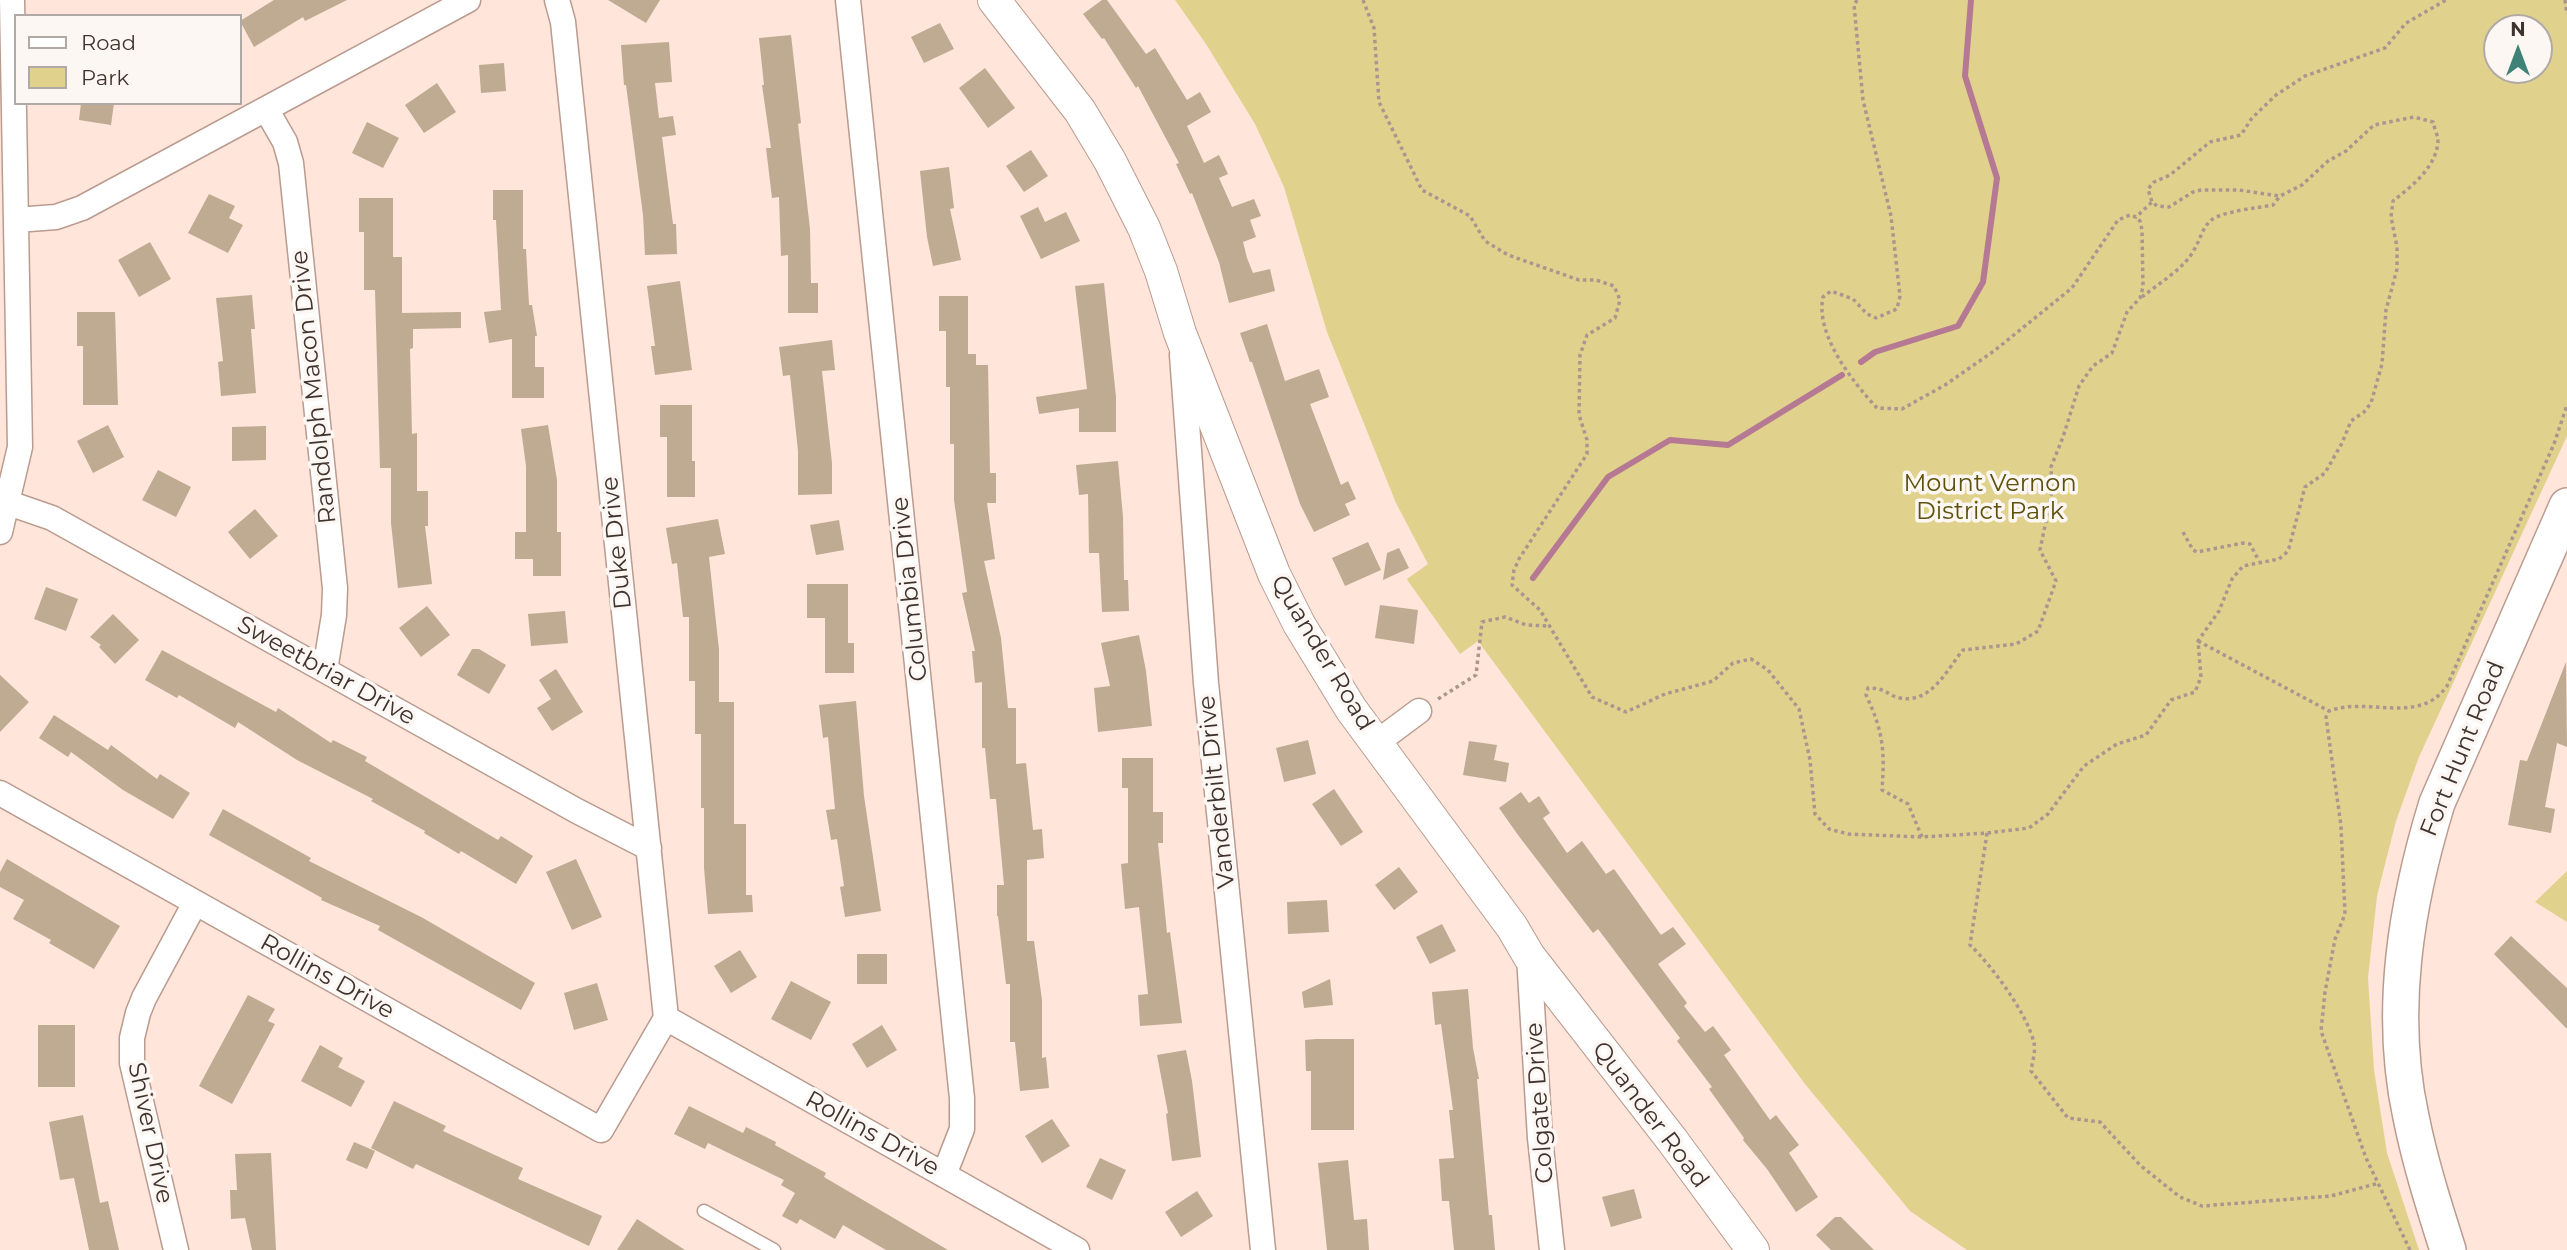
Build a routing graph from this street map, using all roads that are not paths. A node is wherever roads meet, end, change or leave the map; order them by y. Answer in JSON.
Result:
{"nodes":[{"id":1,"x":468,"y":0,"type":"edge"},
{"id":2,"x":557,"y":0,"type":"edge"},
{"id":3,"x":848,"y":0,"type":"edge"},
{"id":4,"x":994,"y":0,"type":"edge"},
{"id":5,"x":8,"y":10,"type":"edge"},
{"id":6,"x":266,"y":109,"type":"junction"},
{"id":7,"x":16,"y":220,"type":"junction"},
{"id":8,"x":1180,"y":333,"type":"junction"},
{"id":9,"x":4,"y":501,"type":"edge"},
{"id":10,"x":2567,"y":506,"type":"edge"},
{"id":11,"x":0,"y":532,"type":"edge"},
{"id":12,"x":325,"y":670,"type":"junction"},
{"id":13,"x":1419,"y":711,"type":"road end"},
{"id":14,"x":1376,"y":743,"type":"junction"},
{"id":15,"x":0,"y":793,"type":"edge"},
{"id":16,"x":649,"y":848,"type":"junction"},
{"id":17,"x":195,"y":903,"type":"junction"},
{"id":18,"x":1529,"y":956,"type":"junction"},
{"id":19,"x":666,"y":1018,"type":"junction"},
{"id":20,"x":944,"y":1175,"type":"junction"},
{"id":21,"x":704,"y":1211,"type":"dead end"},
{"id":22,"x":176,"y":1250,"type":"edge"},
{"id":23,"x":774,"y":1250,"type":"edge"},
{"id":24,"x":1077,"y":1250,"type":"edge"},
{"id":25,"x":1263,"y":1250,"type":"edge"},
{"id":26,"x":1552,"y":1250,"type":"edge"},
{"id":27,"x":1753,"y":1250,"type":"edge"},
{"id":28,"x":2448,"y":1250,"type":"edge"}],
"edges":[{"from":1,"to":6,"type":"street"},
{"from":2,"to":16,"type":"street","name":"Duke Drive"},
{"from":3,"to":20,"type":"street","name":"Columbia Drive"},
{"from":4,"to":8,"type":"street","name":"Quander Road"},
{"from":5,"to":7,"type":"street"},
{"from":6,"to":7,"type":"street"},
{"from":6,"to":12,"type":"street","name":"Randolph Macon Drive"},
{"from":7,"to":9,"type":"street"},
{"from":8,"to":14,"type":"street","name":"Quander Road"},
{"from":8,"to":25,"type":"street","name":"Vanderbilt Drive"},
{"from":9,"to":11,"type":"street"},
{"from":9,"to":12,"type":"street","name":"Sweetbriar Drive"},
{"from":10,"to":28,"type":"main road","name":"Fort Hunt Road"},
{"from":12,"to":16,"type":"street","name":"Sweetbriar Drive"},
{"from":13,"to":14,"type":"street"},
{"from":14,"to":18,"type":"street","name":"Quander Road"},
{"from":15,"to":17,"type":"street","name":"Rollins Drive"},
{"from":16,"to":19,"type":"street","name":"Duke Drive"},
{"from":17,"to":19,"type":"street","name":"Rollins Drive"},
{"from":17,"to":22,"type":"street","name":"Shiver Drive"},
{"from":18,"to":26,"type":"street","name":"Colgate Drive"},
{"from":18,"to":27,"type":"street","name":"Quander Road"},
{"from":19,"to":20,"type":"street","name":"Rollins Drive"},
{"from":20,"to":24,"type":"street","name":"Rollins Drive"},
{"from":21,"to":23,"type":"lane"}]}
